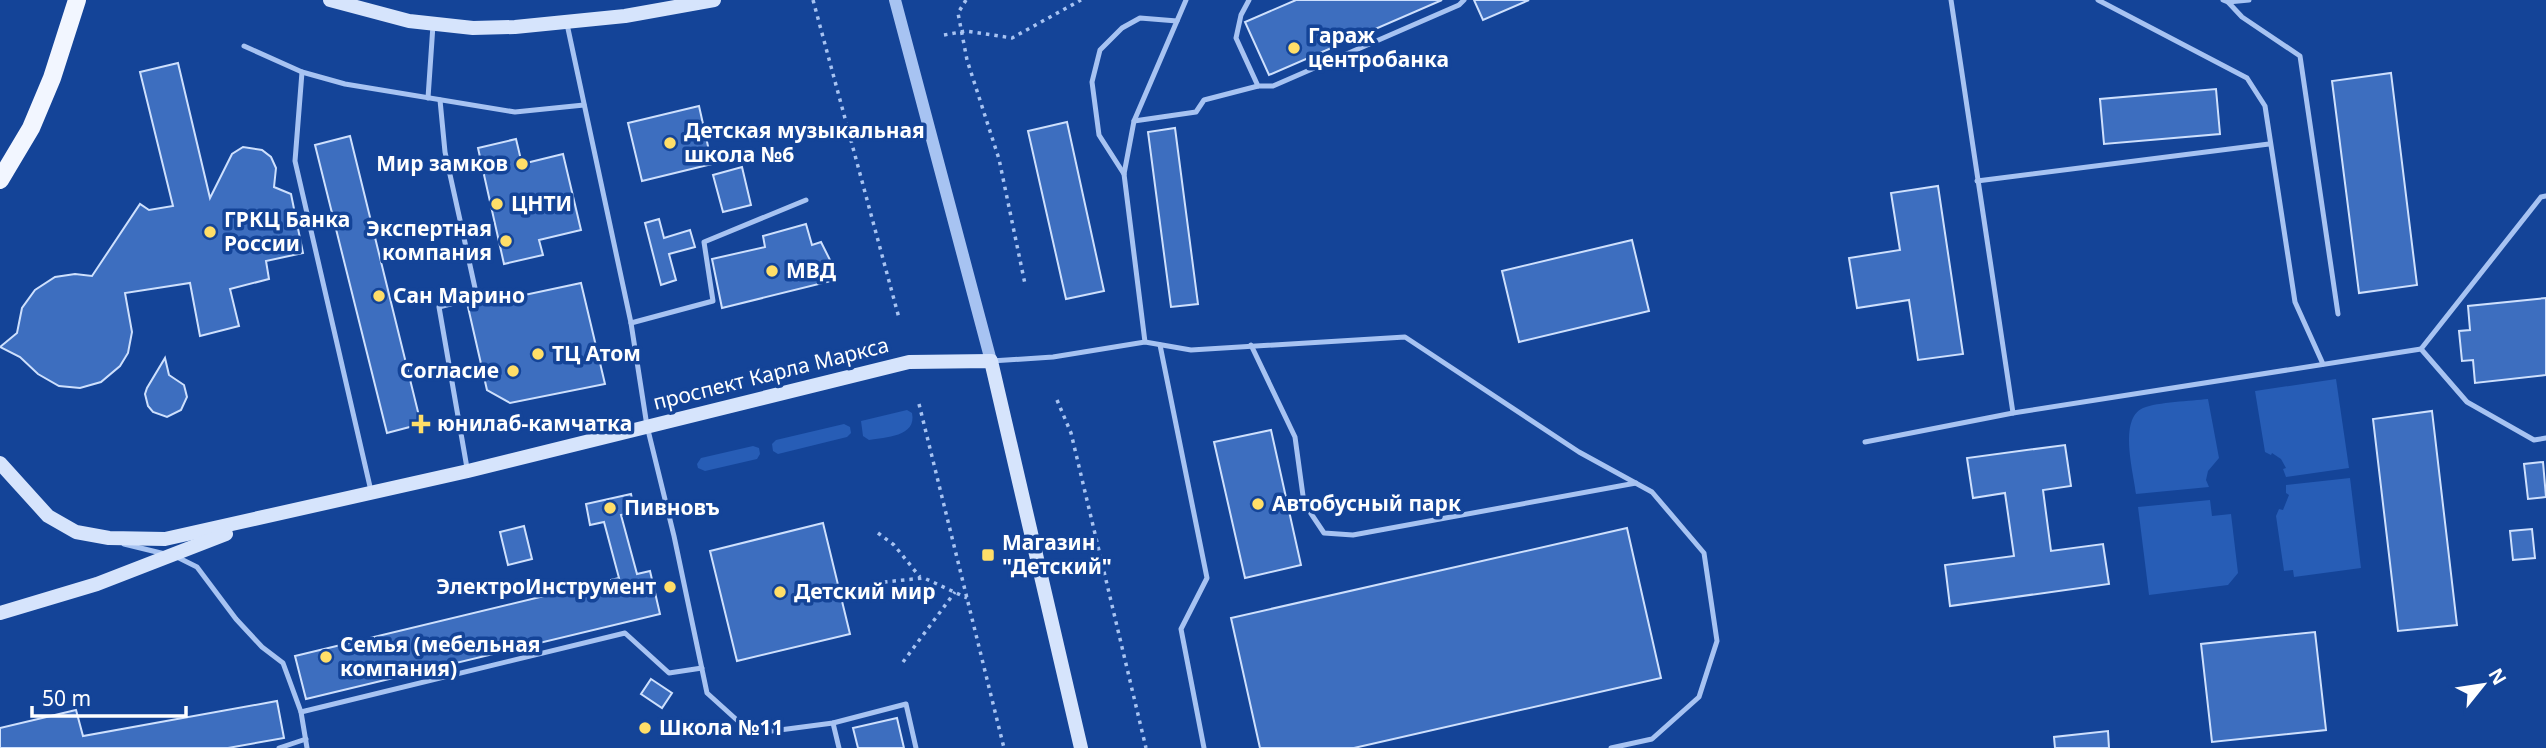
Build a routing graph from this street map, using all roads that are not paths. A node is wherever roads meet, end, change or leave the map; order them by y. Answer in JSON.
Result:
{"nodes":[{"id":1,"x":77,"y":0,"type":"edge"},
{"id":2,"x":330,"y":0,"type":"edge"},
{"id":3,"x":713,"y":0,"type":"edge"},
{"id":4,"x":895,"y":0,"type":"edge"},
{"id":5,"x":1186,"y":0,"type":"edge"},
{"id":6,"x":1250,"y":0,"type":"edge"},
{"id":7,"x":1464,"y":0,"type":"edge"},
{"id":8,"x":1951,"y":0,"type":"edge"},
{"id":9,"x":2098,"y":0,"type":"edge"},
{"id":10,"x":2249,"y":0,"type":"edge"},
{"id":11,"x":2226,"y":1,"type":"edge"},
{"id":12,"x":356,"y":4,"type":"edge"},
{"id":13,"x":1177,"y":21,"type":"junction"},
{"id":14,"x":566,"y":22,"type":"junction"},
{"id":15,"x":433,"y":25,"type":"junction"},
{"id":16,"x":244,"y":46,"type":"dead end"},
{"id":17,"x":302,"y":72,"type":"junction"},
{"id":18,"x":1258,"y":86,"type":"junction"},
{"id":19,"x":428,"y":98,"type":"junction"},
{"id":20,"x":440,"y":100,"type":"junction"},
{"id":21,"x":584,"y":104,"type":"junction"},
{"id":22,"x":1134,"y":121,"type":"junction"},
{"id":23,"x":2270,"y":144,"type":"junction"},
{"id":24,"x":1124,"y":174,"type":"junction"},
{"id":25,"x":0,"y":180,"type":"edge"},
{"id":26,"x":1977,"y":181,"type":"junction"},
{"id":27,"x":2546,"y":196,"type":"edge"},
{"id":28,"x":806,"y":200,"type":"dead end"},
{"id":29,"x":2338,"y":314,"type":"dead end"},
{"id":30,"x":631,"y":323,"type":"junction"},
{"id":31,"x":1145,"y":342,"type":"junction"},
{"id":32,"x":1160,"y":345,"type":"junction"},
{"id":33,"x":1251,"y":345,"type":"junction"},
{"id":34,"x":2421,"y":349,"type":"junction"},
{"id":35,"x":991,"y":361,"type":"junction"},
{"id":36,"x":2323,"y":364,"type":"junction"},
{"id":37,"x":2014,"y":413,"type":"junction"},
{"id":38,"x":647,"y":426,"type":"junction"},
{"id":39,"x":2546,"y":438,"type":"edge"},
{"id":40,"x":1865,"y":442,"type":"dead end"},
{"id":41,"x":0,"y":463,"type":"edge"},
{"id":42,"x":467,"y":471,"type":"junction"},
{"id":43,"x":1636,"y":483,"type":"junction"},
{"id":44,"x":372,"y":492,"type":"junction"},
{"id":45,"x":276,"y":514,"type":"junction"},
{"id":46,"x":93,"y":537,"type":"junction"},
{"id":47,"x":171,"y":555,"type":"junction"},
{"id":48,"x":0,"y":613,"type":"edge"},
{"id":49,"x":702,"y":668,"type":"junction"},
{"id":50,"x":301,"y":712,"type":"junction"},
{"id":51,"x":833,"y":723,"type":"junction"},
{"id":52,"x":306,"y":739,"type":"junction"},
{"id":53,"x":279,"y":748,"type":"edge"},
{"id":54,"x":307,"y":748,"type":"edge"},
{"id":55,"x":839,"y":748,"type":"edge"},
{"id":56,"x":916,"y":748,"type":"edge"},
{"id":57,"x":1081,"y":748,"type":"edge"},
{"id":58,"x":1204,"y":748,"type":"edge"},
{"id":59,"x":1611,"y":748,"type":"edge"}],
"edges":[{"from":1,"to":25,"type":"main road"},
{"from":2,"to":12,"type":"main road"},
{"from":3,"to":14,"type":"main road"},
{"from":4,"to":35,"type":"street"},
{"from":5,"to":13,"type":"lane"},
{"from":6,"to":18,"type":"lane"},
{"from":7,"to":18,"type":"lane"},
{"from":8,"to":26,"type":"lane"},
{"from":9,"to":23,"type":"lane"},
{"from":10,"to":11,"type":"lane"},
{"from":11,"to":29,"type":"lane"},
{"from":12,"to":15,"type":"main road"},
{"from":13,"to":22,"type":"lane"},
{"from":13,"to":24,"type":"lane"},
{"from":14,"to":15,"type":"main road"},
{"from":14,"to":21,"type":"lane"},
{"from":15,"to":19,"type":"lane"},
{"from":16,"to":17,"type":"lane"},
{"from":17,"to":19,"type":"lane"},
{"from":17,"to":44,"type":"lane"},
{"from":18,"to":22,"type":"lane"},
{"from":19,"to":20,"type":"lane"},
{"from":20,"to":21,"type":"lane"},
{"from":20,"to":42,"type":"lane"},
{"from":21,"to":30,"type":"lane"},
{"from":22,"to":24,"type":"lane"},
{"from":23,"to":26,"type":"lane"},
{"from":23,"to":36,"type":"lane"},
{"from":24,"to":31,"type":"lane"},
{"from":26,"to":37,"type":"lane"},
{"from":27,"to":34,"type":"lane"},
{"from":28,"to":30,"type":"lane"},
{"from":30,"to":38,"type":"lane"},
{"from":31,"to":32,"type":"lane"},
{"from":31,"to":35,"type":"lane"},
{"from":32,"to":33,"type":"lane"},
{"from":32,"to":58,"type":"lane"},
{"from":33,"to":43,"type":"lane"},
{"from":33,"to":43,"type":"lane"},
{"from":34,"to":36,"type":"lane"},
{"from":34,"to":39,"type":"lane"},
{"from":35,"to":38,"type":"main road","name":"проспект Карла Маркса"},
{"from":35,"to":57,"type":"main road"},
{"from":36,"to":37,"type":"lane"},
{"from":37,"to":40,"type":"lane"},
{"from":38,"to":42,"type":"main road","name":"проспект Карла Маркса"},
{"from":38,"to":49,"type":"lane"},
{"from":41,"to":46,"type":"main road"},
{"from":42,"to":44,"type":"main road","name":"проспект Карла Маркса"},
{"from":43,"to":59,"type":"lane"},
{"from":44,"to":45,"type":"main road","name":"проспект Карла Маркса"},
{"from":45,"to":46,"type":"main road"},
{"from":45,"to":47,"type":"main road"},
{"from":46,"to":47,"type":"lane"},
{"from":47,"to":48,"type":"main road"},
{"from":47,"to":50,"type":"lane"},
{"from":49,"to":50,"type":"lane"},
{"from":49,"to":51,"type":"lane"},
{"from":50,"to":52,"type":"lane"},
{"from":51,"to":55,"type":"lane"},
{"from":51,"to":56,"type":"lane"},
{"from":52,"to":53,"type":"lane"},
{"from":52,"to":54,"type":"lane"}]}
